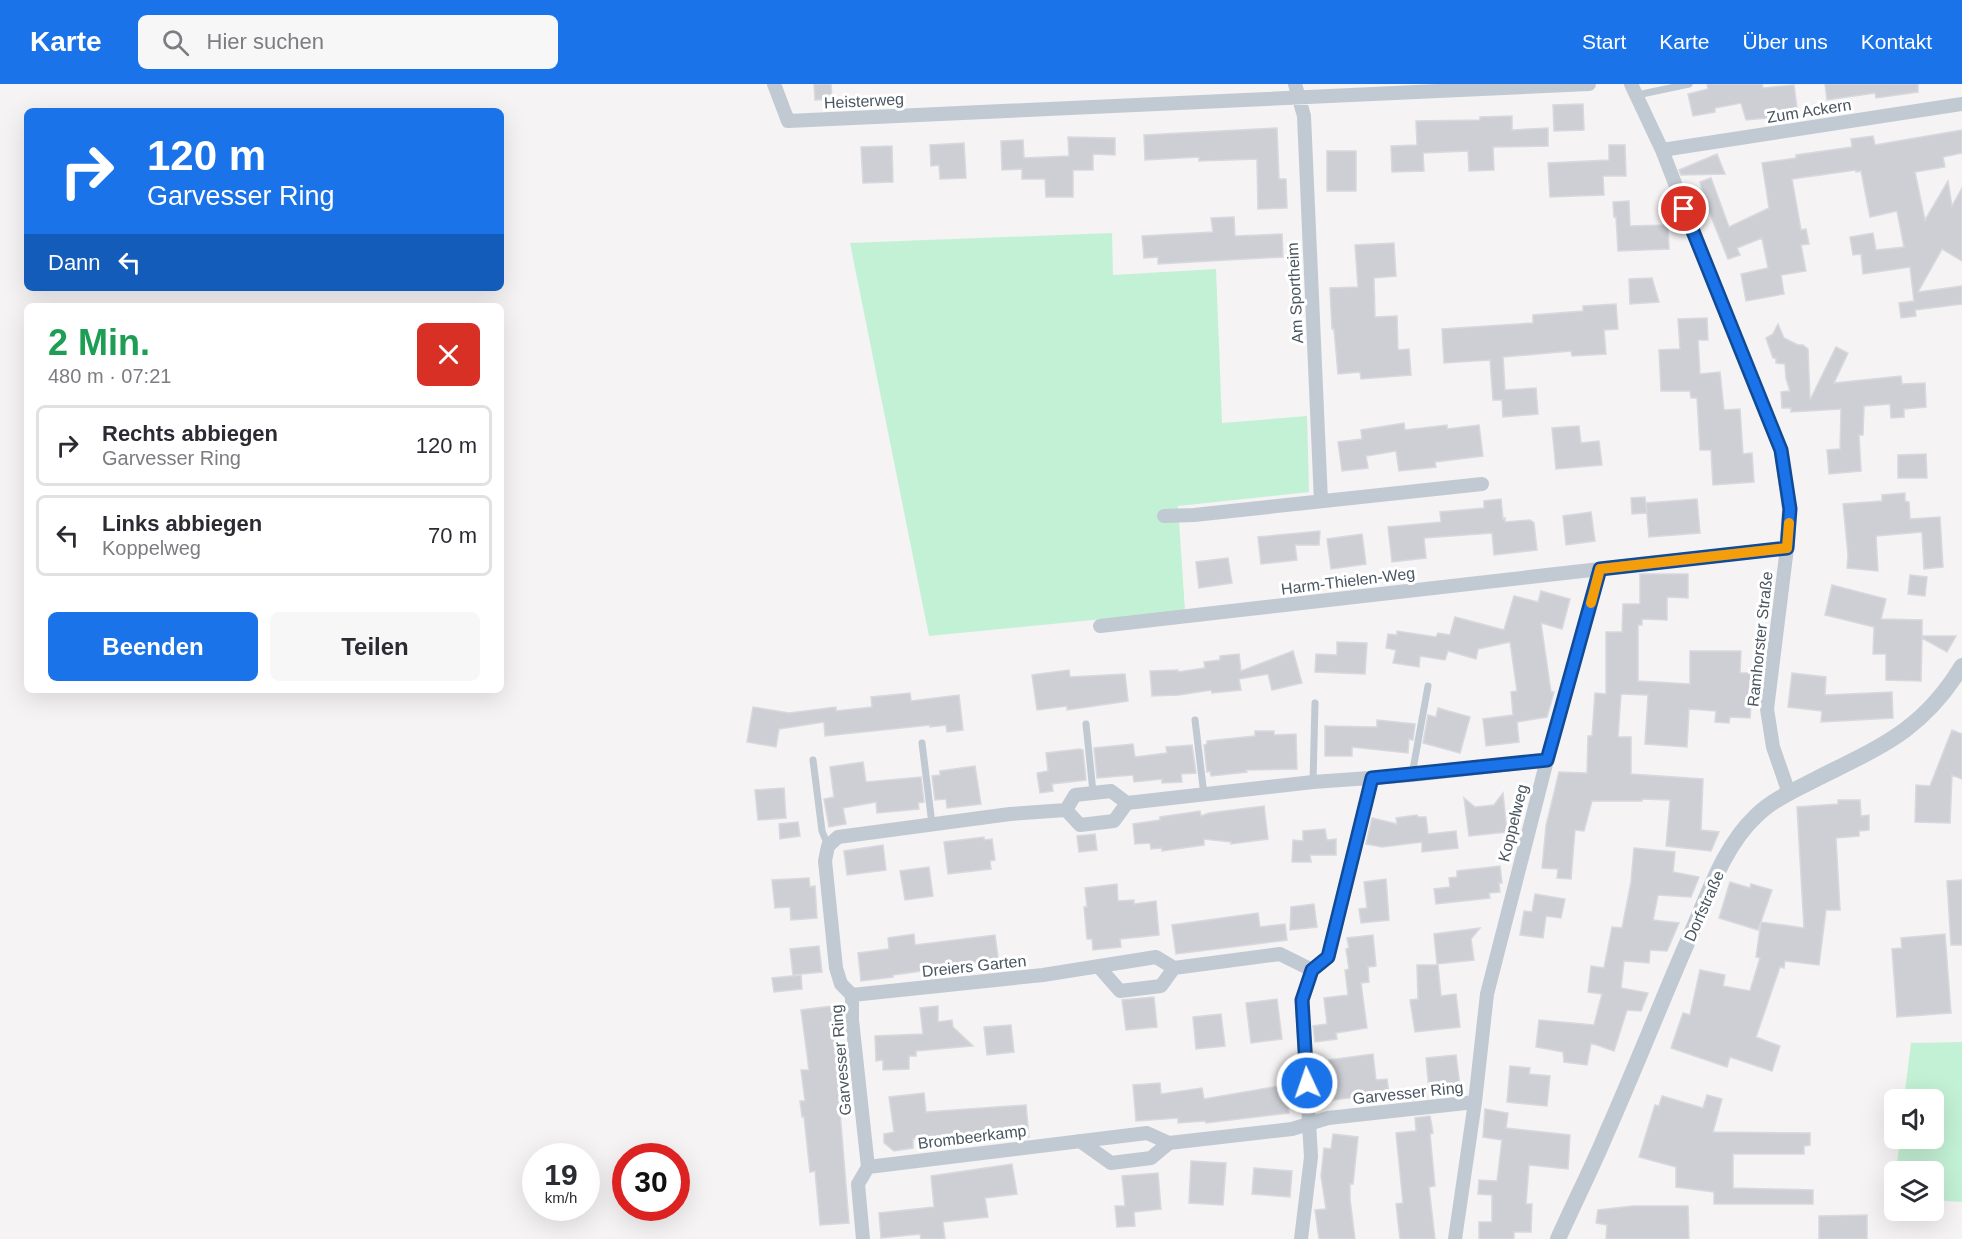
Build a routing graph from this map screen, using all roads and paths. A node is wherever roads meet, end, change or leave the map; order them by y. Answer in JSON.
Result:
{"nodes":[{"id":1,"x":774,"y":84,"type":"edge"},
{"id":2,"x":1588,"y":84,"type":"edge"},
{"id":3,"x":1689,"y":84,"type":"edge"},
{"id":4,"x":1634,"y":90,"type":"edge"},
{"id":5,"x":1297,"y":91,"type":"edge"},
{"id":6,"x":1962,"y":104,"type":"edge"},
{"id":7,"x":1662,"y":150,"type":"junction"},
{"id":8,"x":1482,"y":484,"type":"dead end"},
{"id":9,"x":1321,"y":501,"type":"junction"},
{"id":10,"x":1164,"y":516,"type":"dead end"},
{"id":11,"x":1787,"y":548,"type":"junction"},
{"id":12,"x":1600,"y":569,"type":"junction"},
{"id":13,"x":1100,"y":626,"type":"dead end"},
{"id":14,"x":1962,"y":666,"type":"edge"},
{"id":15,"x":1428,"y":686,"type":"dead end"},
{"id":16,"x":1315,"y":703,"type":"dead end"},
{"id":17,"x":1195,"y":720,"type":"dead end"},
{"id":18,"x":1086,"y":724,"type":"dead end"},
{"id":19,"x":922,"y":743,"type":"dead end"},
{"id":20,"x":813,"y":760,"type":"dead end"},
{"id":21,"x":1547,"y":760,"type":"junction"},
{"id":22,"x":1412,"y":775,"type":"junction"},
{"id":23,"x":1372,"y":778,"type":"junction"},
{"id":24,"x":1313,"y":782,"type":"junction"},
{"id":25,"x":1093,"y":792,"type":"junction"},
{"id":26,"x":1789,"y":793,"type":"junction"},
{"id":27,"x":1204,"y":795,"type":"junction"},
{"id":28,"x":1127,"y":803,"type":"junction"},
{"id":29,"x":1066,"y":810,"type":"junction"},
{"id":30,"x":932,"y":824,"type":"junction"},
{"id":31,"x":828,"y":846,"type":"junction"},
{"id":32,"x":1098,"y":966,"type":"junction"},
{"id":33,"x":1174,"y":968,"type":"junction"},
{"id":34,"x":1312,"y":970,"type":"junction"},
{"id":35,"x":852,"y":995,"type":"junction"},
{"id":36,"x":1476,"y":1102,"type":"junction"},
{"id":37,"x":1309,"y":1125,"type":"junction"},
{"id":38,"x":1080,"y":1141,"type":"junction"},
{"id":39,"x":1169,"y":1143,"type":"junction"},
{"id":40,"x":868,"y":1167,"type":"junction"},
{"id":41,"x":863,"y":1239,"type":"edge"},
{"id":42,"x":1301,"y":1239,"type":"edge"},
{"id":43,"x":1455,"y":1239,"type":"edge"},
{"id":44,"x":1558,"y":1239,"type":"edge"}],
"edges":[{"from":1,"to":5,"type":"street","name":"Heisterweg"},
{"from":2,"to":5,"type":"street","name":"Heisterweg"},
{"from":3,"to":4,"type":"lane"},
{"from":4,"to":7,"type":"street","name":"Ramhorster Straße"},
{"from":5,"to":9,"type":"street","name":"Am Sportheim"},
{"from":6,"to":7,"type":"street","name":"Zum Ackern"},
{"from":7,"to":11,"type":"street","name":"Ramhorster Straße"},
{"from":8,"to":9,"type":"street"},
{"from":9,"to":10,"type":"street"},
{"from":11,"to":12,"type":"street"},
{"from":11,"to":26,"type":"street","name":"Ramhorster Straße"},
{"from":12,"to":13,"type":"street","name":"Harm-Thielen-Weg"},
{"from":12,"to":21,"type":"street","name":"Koppelweg"},
{"from":14,"to":26,"type":"street","name":"Dorfstraße"},
{"from":15,"to":22,"type":"lane"},
{"from":16,"to":24,"type":"lane"},
{"from":17,"to":27,"type":"lane"},
{"from":18,"to":25,"type":"lane"},
{"from":19,"to":30,"type":"lane"},
{"from":20,"to":31,"type":"lane","name":"Garvesser Ring"},
{"from":21,"to":22,"type":"street"},
{"from":21,"to":36,"type":"street","name":"Koppelweg"},
{"from":22,"to":23,"type":"street"},
{"from":23,"to":24,"type":"street"},
{"from":23,"to":34,"type":"street"},
{"from":24,"to":27,"type":"street"},
{"from":25,"to":28,"type":"street"},
{"from":25,"to":29,"type":"street"},
{"from":26,"to":44,"type":"street","name":"Dorfstraße"},
{"from":27,"to":28,"type":"street"},
{"from":28,"to":29,"type":"street"},
{"from":29,"to":30,"type":"street"},
{"from":30,"to":31,"type":"street"},
{"from":31,"to":35,"type":"street","name":"Garvesser Ring"},
{"from":32,"to":33,"type":"street","name":"Dreiers Garten"},
{"from":32,"to":33,"type":"street"},
{"from":32,"to":35,"type":"street","name":"Dreiers Garten"},
{"from":33,"to":34,"type":"street","name":"Dreiers Garten"},
{"from":34,"to":37,"type":"street"},
{"from":35,"to":40,"type":"street","name":"Garvesser Ring"},
{"from":36,"to":37,"type":"street","name":"Garvesser Ring"},
{"from":36,"to":43,"type":"street","name":"Koppelweg"},
{"from":37,"to":39,"type":"street","name":"Brombeerkamp"},
{"from":37,"to":42,"type":"street"},
{"from":38,"to":39,"type":"street","name":"Brombeerkamp"},
{"from":38,"to":39,"type":"street","name":"Brombeerkamp"},
{"from":38,"to":40,"type":"street","name":"Brombeerkamp"},
{"from":40,"to":41,"type":"street","name":"Garvesser Ring"}]}
